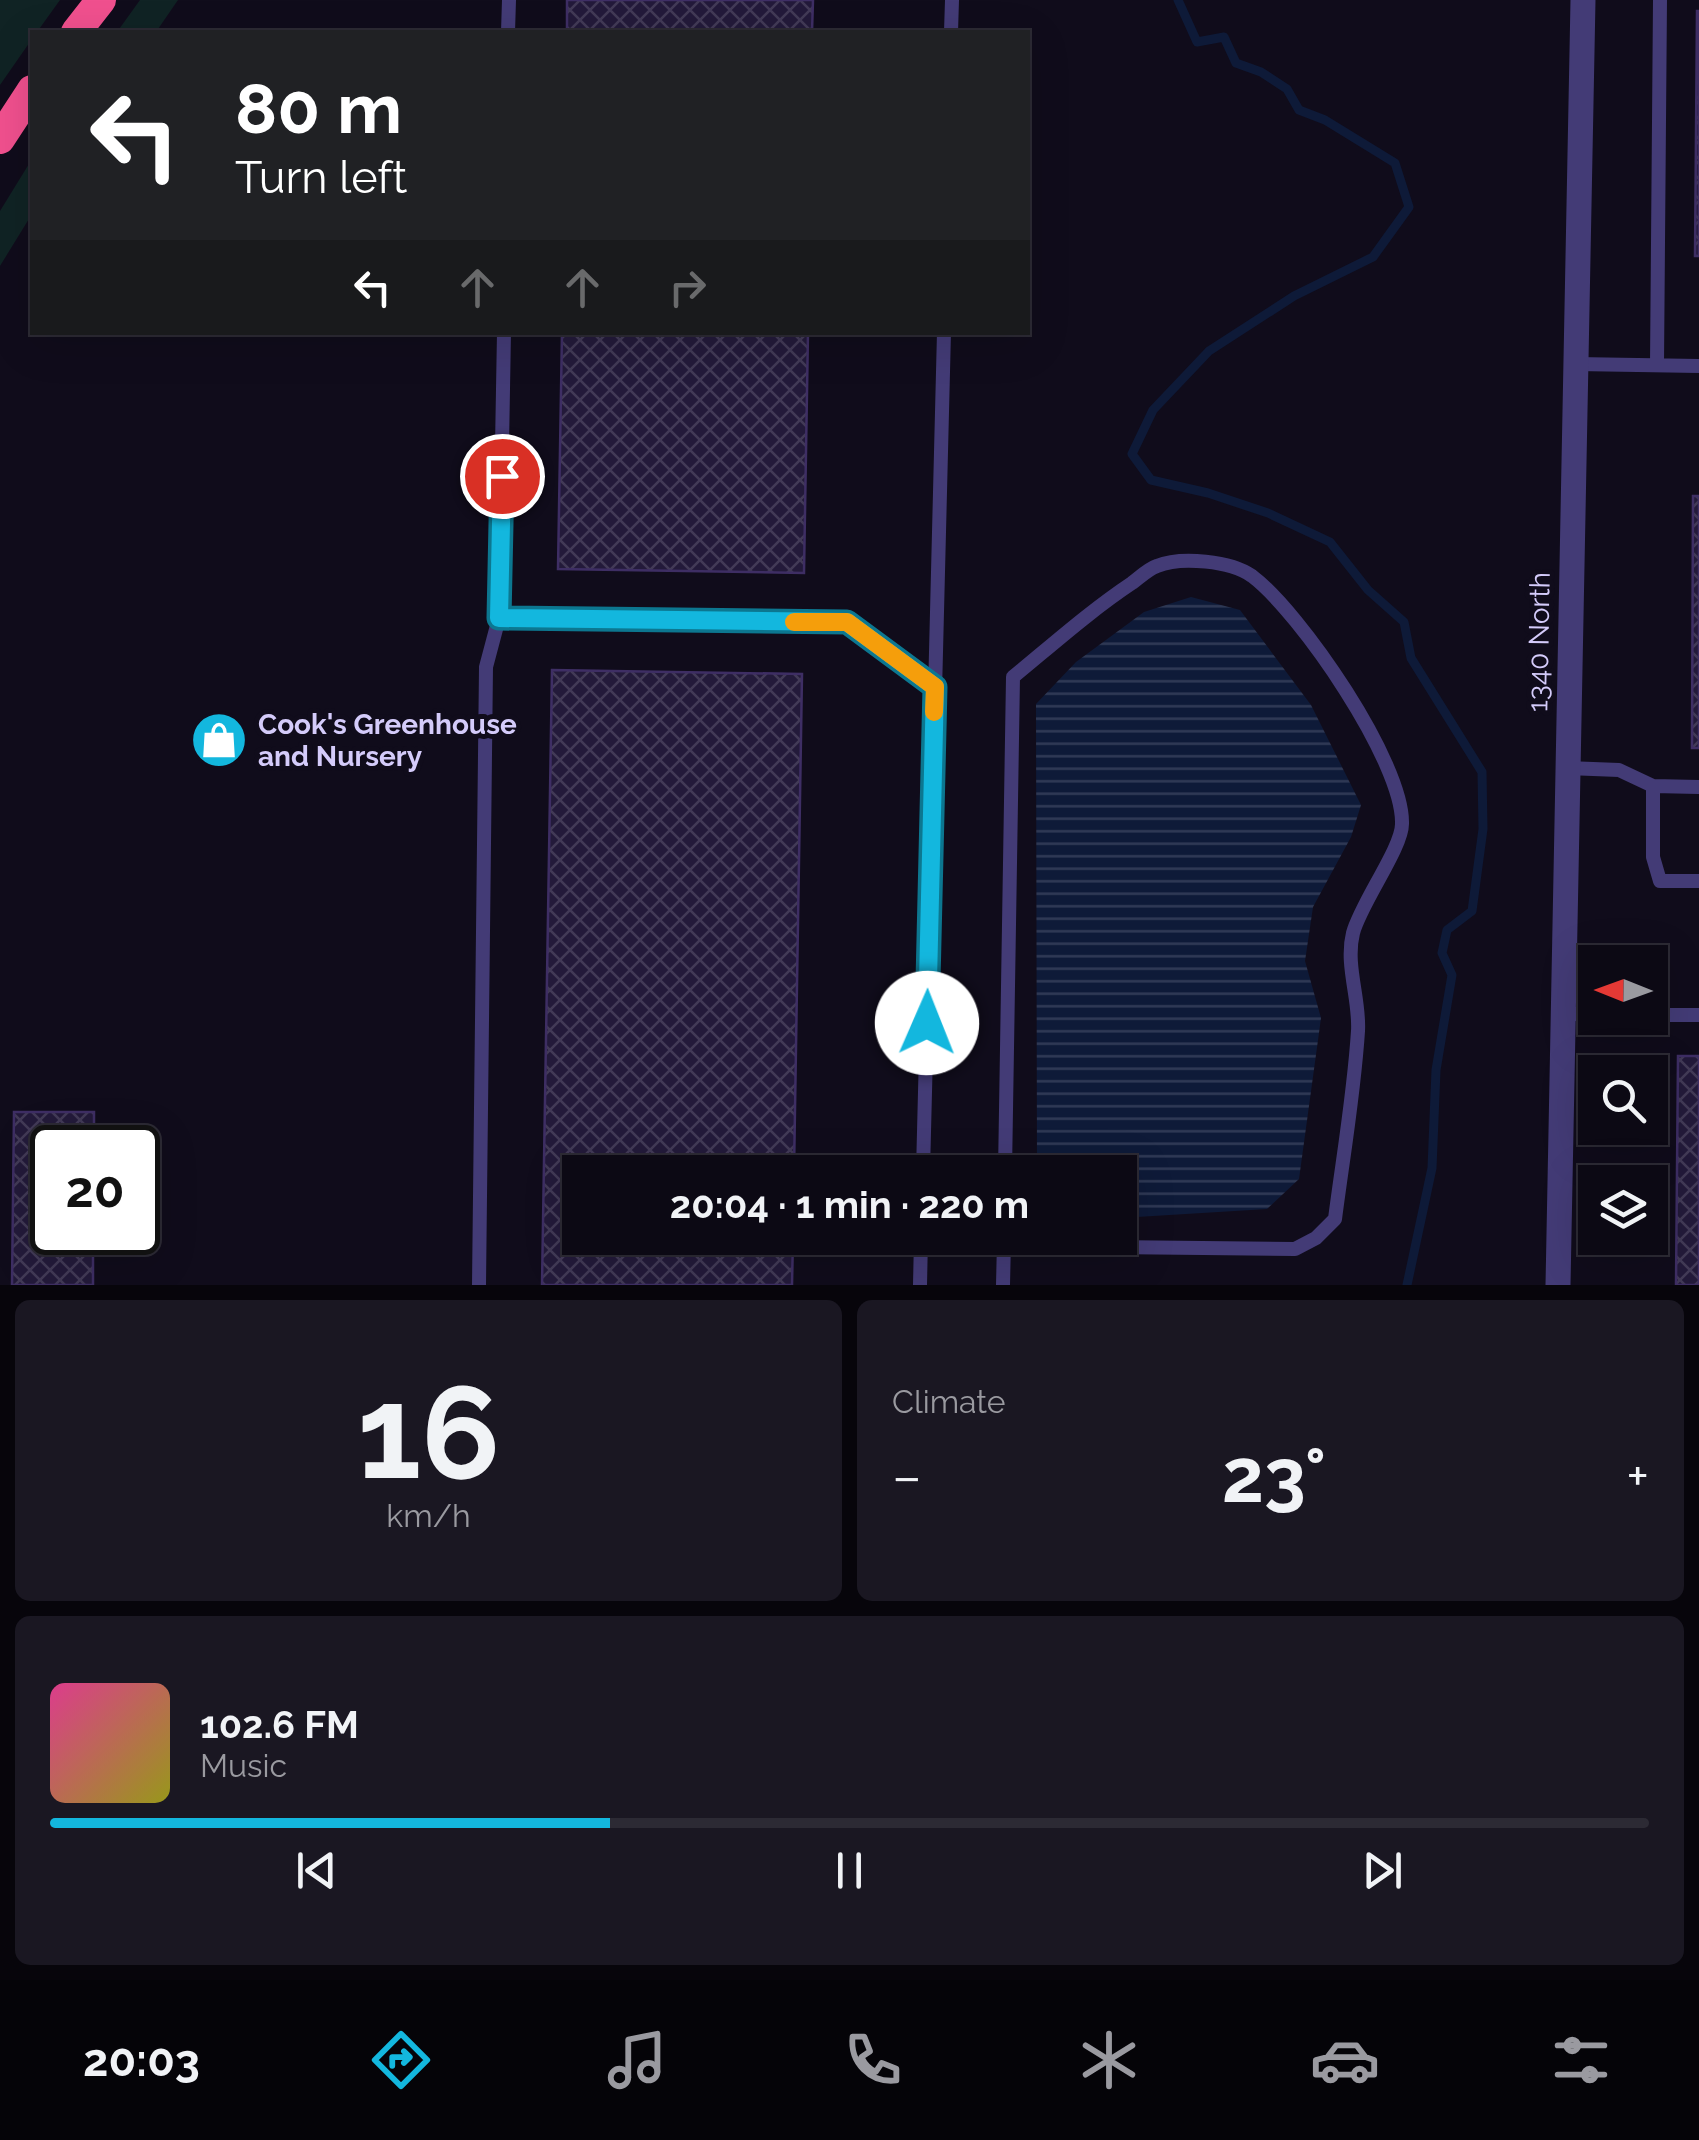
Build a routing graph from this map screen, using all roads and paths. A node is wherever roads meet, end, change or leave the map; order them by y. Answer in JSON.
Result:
{"nodes":[{"id":1,"x":100,"y":0,"type":"edge"},
{"id":2,"x":509,"y":0,"type":"edge"},
{"id":3,"x":952,"y":0,"type":"edge"},
{"id":4,"x":1583,"y":0,"type":"edge"},
{"id":5,"x":1660,"y":0,"type":"edge"},
{"id":6,"x":78,"y":30,"type":"edge"},
{"id":7,"x":508,"y":30,"type":"edge"},
{"id":8,"x":951,"y":30,"type":"edge"},
{"id":9,"x":30,"y":93,"type":"edge"},
{"id":10,"x":0,"y":139,"type":"edge"},
{"id":11,"x":504,"y":335,"type":"edge"},
{"id":12,"x":944,"y":335,"type":"edge"},
{"id":13,"x":1576,"y":364,"type":"junction"},
{"id":14,"x":1657,"y":365,"type":"junction"},
{"id":15,"x":1699,"y":366,"type":"edge"},
{"id":16,"x":499,"y":618,"type":"junction"},
{"id":17,"x":935,"y":687,"type":"junction"},
{"id":18,"x":1567,"y":768,"type":"junction"},
{"id":19,"x":1653,"y":786,"type":"junction"},
{"id":20,"x":1699,"y":787,"type":"edge"},
{"id":21,"x":1699,"y":882,"type":"edge"},
{"id":22,"x":1561,"y":1014,"type":"junction"},
{"id":23,"x":1578,"y":1014,"type":"edge"},
{"id":24,"x":1668,"y":1014,"type":"edge"},
{"id":25,"x":1699,"y":1015,"type":"edge"},
{"id":26,"x":923,"y":1155,"type":"edge"},
{"id":27,"x":1005,"y":1155,"type":"edge"},
{"id":28,"x":1137,"y":1245,"type":"edge"},
{"id":29,"x":921,"y":1255,"type":"edge"},
{"id":30,"x":1004,"y":1255,"type":"edge"},
{"id":31,"x":479,"y":1285,"type":"edge"},
{"id":32,"x":920,"y":1285,"type":"edge"},
{"id":33,"x":1003,"y":1285,"type":"edge"},
{"id":34,"x":1558,"y":1285,"type":"edge"}],
"edges":[{"from":1,"to":6,"type":"highway"},
{"from":2,"to":7,"type":"lane"},
{"from":3,"to":8,"type":"lane"},
{"from":4,"to":13,"type":"street","name":"1340 North"},
{"from":5,"to":14,"type":"lane"},
{"from":9,"to":10,"type":"highway"},
{"from":11,"to":16,"type":"lane"},
{"from":12,"to":17,"type":"lane"},
{"from":13,"to":14,"type":"lane"},
{"from":13,"to":18,"type":"street","name":"1340 North"},
{"from":14,"to":15,"type":"lane"},
{"from":16,"to":17,"type":"lane"},
{"from":16,"to":31,"type":"lane"},
{"from":17,"to":26,"type":"lane"},
{"from":18,"to":19,"type":"lane"},
{"from":18,"to":22,"type":"street","name":"1340 North"},
{"from":19,"to":20,"type":"lane"},
{"from":19,"to":21,"type":"lane"},
{"from":22,"to":23,"type":"lane"},
{"from":22,"to":34,"type":"street","name":"1340 North"},
{"from":24,"to":25,"type":"lane"},
{"from":27,"to":28,"type":"lane"},
{"from":29,"to":32,"type":"lane"},
{"from":30,"to":33,"type":"lane"}]}
